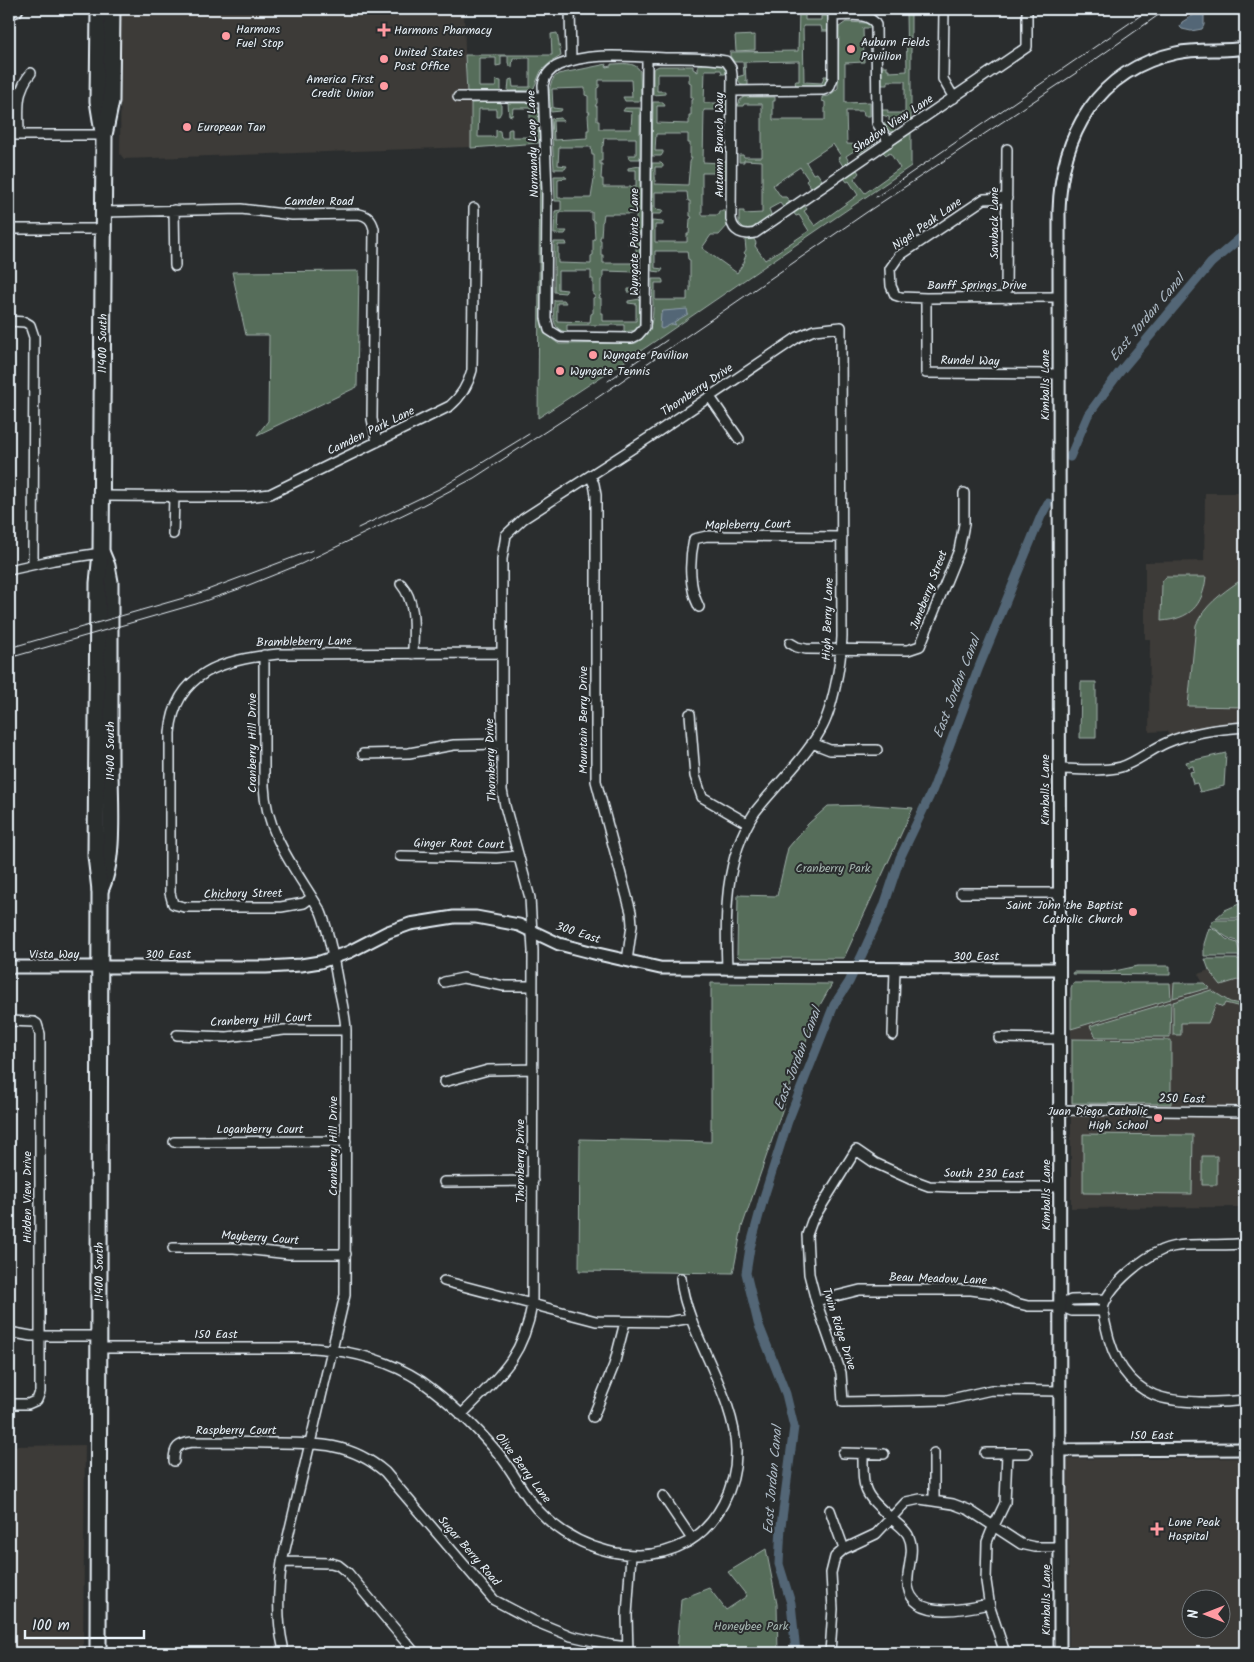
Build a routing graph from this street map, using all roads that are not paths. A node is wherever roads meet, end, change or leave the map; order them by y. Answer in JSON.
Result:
{"nodes":[{"id":1,"x":15,"y":9,"type":"edge"},
{"id":2,"x":99,"y":9,"type":"edge"},
{"id":3,"x":112,"y":9,"type":"edge"},
{"id":4,"x":570,"y":9,"type":"edge"},
{"id":5,"x":944,"y":9,"type":"edge"},
{"id":6,"x":1027,"y":9,"type":"edge"},
{"id":7,"x":9,"y":10,"type":"edge"},
{"id":8,"x":833,"y":12,"type":"edge"},
{"id":9,"x":1245,"y":48,"type":"edge"},
{"id":10,"x":647,"y":58,"type":"junction"},
{"id":11,"x":724,"y":60,"type":"joint"},
{"id":12,"x":571,"y":61,"type":"junction"},
{"id":13,"x":31,"y":73,"type":"dead end"},
{"id":14,"x":732,"y":91,"type":"junction"},
{"id":15,"x":458,"y":97,"type":"dead end"},
{"id":16,"x":543,"y":97,"type":"junction"},
{"id":17,"x":954,"y":98,"type":"junction"},
{"id":18,"x":9,"y":134,"type":"edge"},
{"id":19,"x":19,"y":134,"type":"junction"},
{"id":20,"x":104,"y":134,"type":"junction"},
{"id":21,"x":889,"y":142,"type":"junction"},
{"id":22,"x":1007,"y":149,"type":"dead end"},
{"id":23,"x":1007,"y":198,"type":"junction"},
{"id":24,"x":474,"y":208,"type":"dead end"},
{"id":25,"x":174,"y":210,"type":"junction"},
{"id":26,"x":104,"y":212,"type":"junction"},
{"id":27,"x":9,"y":229,"type":"edge"},
{"id":28,"x":104,"y":229,"type":"junction"},
{"id":29,"x":738,"y":232,"type":"joint"},
{"id":30,"x":175,"y":266,"type":"dead end"},
{"id":31,"x":895,"y":295,"type":"joint"},
{"id":32,"x":1059,"y":297,"type":"junction"},
{"id":33,"x":926,"y":298,"type":"junction"},
{"id":34,"x":1006,"y":298,"type":"junction"},
{"id":35,"x":9,"y":321,"type":"edge"},
{"id":36,"x":841,"y":327,"type":"joint"},
{"id":37,"x":552,"y":333,"type":"joint"},
{"id":38,"x":1059,"y":374,"type":"junction"},
{"id":39,"x":710,"y":397,"type":"junction"},
{"id":40,"x":739,"y":440,"type":"dead end"},
{"id":41,"x":378,"y":442,"type":"junction"},
{"id":42,"x":590,"y":476,"type":"junction"},
{"id":43,"x":964,"y":493,"type":"dead end"},
{"id":44,"x":102,"y":496,"type":"junction"},
{"id":45,"x":174,"y":496,"type":"junction"},
{"id":46,"x":173,"y":534,"type":"dead end"},
{"id":47,"x":842,"y":536,"type":"junction"},
{"id":48,"x":101,"y":553,"type":"junction"},
{"id":49,"x":33,"y":564,"type":"junction"},
{"id":50,"x":9,"y":570,"type":"edge"},
{"id":51,"x":401,"y":584,"type":"dead end"},
{"id":52,"x":699,"y":607,"type":"dead end"},
{"id":53,"x":790,"y":643,"type":"dead end"},
{"id":54,"x":841,"y":650,"type":"junction"},
{"id":55,"x":502,"y":653,"type":"junction"},
{"id":56,"x":413,"y":654,"type":"junction"},
{"id":57,"x":264,"y":655,"type":"junction"},
{"id":58,"x":690,"y":714,"type":"dead end"},
{"id":59,"x":1245,"y":727,"type":"edge"},
{"id":60,"x":812,"y":743,"type":"junction"},
{"id":61,"x":502,"y":744,"type":"junction"},
{"id":62,"x":877,"y":750,"type":"dead end"},
{"id":63,"x":363,"y":754,"type":"dead end"},
{"id":64,"x":1059,"y":769,"type":"junction"},
{"id":65,"x":748,"y":824,"type":"junction"},
{"id":66,"x":400,"y":856,"type":"dead end"},
{"id":67,"x":518,"y":856,"type":"junction"},
{"id":68,"x":961,"y":893,"type":"dead end"},
{"id":69,"x":1059,"y":893,"type":"junction"},
{"id":70,"x":312,"y":897,"type":"junction"},
{"id":71,"x":173,"y":904,"type":"joint"},
{"id":72,"x":532,"y":931,"type":"junction"},
{"id":73,"x":333,"y":958,"type":"junction"},
{"id":74,"x":627,"y":961,"type":"junction"},
{"id":75,"x":9,"y":967,"type":"edge"},
{"id":76,"x":100,"y":968,"type":"junction"},
{"id":77,"x":728,"y":969,"type":"junction"},
{"id":78,"x":895,"y":969,"type":"junction"},
{"id":79,"x":1059,"y":969,"type":"junction"},
{"id":80,"x":444,"y":982,"type":"dead end"},
{"id":81,"x":533,"y":986,"type":"junction"},
{"id":82,"x":9,"y":1021,"type":"edge"},
{"id":83,"x":346,"y":1030,"type":"junction"},
{"id":84,"x":177,"y":1035,"type":"dead end"},
{"id":85,"x":893,"y":1035,"type":"dead end"},
{"id":86,"x":999,"y":1038,"type":"dead end"},
{"id":87,"x":1059,"y":1038,"type":"junction"},
{"id":88,"x":533,"y":1069,"type":"junction"},
{"id":89,"x":444,"y":1082,"type":"dead end"},
{"id":90,"x":1059,"y":1110,"type":"junction"},
{"id":91,"x":1245,"y":1112,"type":"edge"},
{"id":92,"x":174,"y":1142,"type":"dead end"},
{"id":93,"x":346,"y":1142,"type":"junction"},
{"id":94,"x":856,"y":1150,"type":"joint"},
{"id":95,"x":533,"y":1181,"type":"junction"},
{"id":96,"x":444,"y":1182,"type":"dead end"},
{"id":97,"x":1059,"y":1187,"type":"junction"},
{"id":98,"x":1245,"y":1243,"type":"edge"},
{"id":99,"x":173,"y":1248,"type":"dead end"},
{"id":100,"x":346,"y":1254,"type":"junction"},
{"id":101,"x":681,"y":1278,"type":"dead end"},
{"id":102,"x":444,"y":1281,"type":"dead end"},
{"id":103,"x":816,"y":1301,"type":"junction"},
{"id":104,"x":1105,"y":1305,"type":"junction"},
{"id":105,"x":532,"y":1306,"type":"junction"},
{"id":106,"x":1060,"y":1306,"type":"junction"},
{"id":107,"x":691,"y":1318,"type":"junction"},
{"id":108,"x":625,"y":1322,"type":"junction"},
{"id":109,"x":9,"y":1332,"type":"edge"},
{"id":110,"x":40,"y":1336,"type":"junction"},
{"id":111,"x":99,"y":1342,"type":"junction"},
{"id":112,"x":332,"y":1349,"type":"junction"},
{"id":113,"x":1060,"y":1391,"type":"junction"},
{"id":114,"x":1245,"y":1400,"type":"edge"},
{"id":115,"x":9,"y":1404,"type":"edge"},
{"id":116,"x":461,"y":1415,"type":"junction"},
{"id":117,"x":593,"y":1417,"type":"dead end"},
{"id":118,"x":310,"y":1442,"type":"junction"},
{"id":119,"x":1245,"y":1449,"type":"edge"},
{"id":120,"x":1060,"y":1450,"type":"junction"},
{"id":121,"x":934,"y":1453,"type":"dead end"},
{"id":122,"x":985,"y":1453,"type":"dead end"},
{"id":123,"x":1007,"y":1453,"type":"junction"},
{"id":124,"x":1027,"y":1453,"type":"dead end"},
{"id":125,"x":843,"y":1454,"type":"dead end"},
{"id":126,"x":863,"y":1454,"type":"junction"},
{"id":127,"x":884,"y":1454,"type":"dead end"},
{"id":128,"x":174,"y":1461,"type":"dead end"},
{"id":129,"x":663,"y":1496,"type":"dead end"},
{"id":130,"x":934,"y":1501,"type":"junction"},
{"id":131,"x":830,"y":1510,"type":"dead end"},
{"id":132,"x":890,"y":1518,"type":"junction"},
{"id":133,"x":993,"y":1526,"type":"junction"},
{"id":134,"x":692,"y":1539,"type":"junction"},
{"id":135,"x":1060,"y":1547,"type":"junction"},
{"id":136,"x":844,"y":1549,"type":"junction"},
{"id":137,"x":631,"y":1556,"type":"junction"},
{"id":138,"x":282,"y":1562,"type":"junction"},
{"id":139,"x":989,"y":1604,"type":"junction"},
{"id":140,"x":283,"y":1646,"type":"dead end"},
{"id":141,"x":628,"y":1650,"type":"edge"},
{"id":142,"x":98,"y":1653,"type":"edge"},
{"id":143,"x":415,"y":1653,"type":"edge"},
{"id":144,"x":830,"y":1653,"type":"edge"},
{"id":145,"x":1005,"y":1653,"type":"edge"},
{"id":146,"x":1060,"y":1653,"type":"edge"}],
"edges":[{"from":1,"to":7,"type":"main road"},
{"from":2,"to":20,"type":"main road","name":"11400 South"},
{"from":3,"to":20,"type":"main road","name":"11400 South"},
{"from":4,"to":12,"type":"street"},
{"from":5,"to":17,"type":"street"},
{"from":6,"to":17,"type":"street","name":"Shadow View Lane"},
{"from":8,"to":14,"type":"street"},
{"from":8,"to":21,"type":"street"},
{"from":9,"to":32,"type":"street","name":"Kimballs Lane"},
{"from":10,"to":11,"type":"street","name":"Normandy Loop Lane"},
{"from":10,"to":12,"type":"street","name":"Normandy Loop Lane"},
{"from":10,"to":37,"type":"street","name":"Wyngate Pointe Lane"},
{"from":11,"to":14,"type":"street","name":"Autumn Branch Way"},
{"from":12,"to":16,"type":"street","name":"Normandy Loop Lane"},
{"from":13,"to":19,"type":"street"},
{"from":14,"to":29,"type":"street","name":"Autumn Branch Way"},
{"from":15,"to":16,"type":"street"},
{"from":16,"to":37,"type":"street","name":"Normandy Loop Lane"},
{"from":17,"to":21,"type":"street","name":"Shadow View Lane"},
{"from":18,"to":19,"type":"street"},
{"from":19,"to":20,"type":"street"},
{"from":20,"to":26,"type":"main road","name":"11400 South"},
{"from":21,"to":29,"type":"street","name":"Shadow View Lane"},
{"from":22,"to":23,"type":"street","name":"Sawback Lane"},
{"from":23,"to":31,"type":"street","name":"Nigel Peak Lane"},
{"from":23,"to":34,"type":"street","name":"Sawback Lane"},
{"from":24,"to":41,"type":"street","name":"Camden Park Lane"},
{"from":25,"to":26,"type":"street","name":"Camden Road"},
{"from":25,"to":30,"type":"street"},
{"from":25,"to":41,"type":"street","name":"Camden Road"},
{"from":26,"to":28,"type":"main road","name":"11400 South"},
{"from":27,"to":28,"type":"street"},
{"from":28,"to":44,"type":"main road","name":"11400 South"},
{"from":31,"to":33,"type":"street","name":"Banff Springs Drive"},
{"from":32,"to":34,"type":"street","name":"Banff Springs Drive"},
{"from":32,"to":38,"type":"street","name":"Kimballs Lane"},
{"from":33,"to":34,"type":"street","name":"Banff Springs Drive"},
{"from":33,"to":38,"type":"street","name":"Rundel Way"},
{"from":35,"to":49,"type":"street"},
{"from":36,"to":39,"type":"street","name":"Thornberry Drive"},
{"from":36,"to":47,"type":"street","name":"High Berry Lane"},
{"from":38,"to":64,"type":"street","name":"Kimballs Lane"},
{"from":39,"to":40,"type":"street"},
{"from":39,"to":42,"type":"street","name":"Thornberry Drive"},
{"from":41,"to":45,"type":"street","name":"Camden Park Lane"},
{"from":42,"to":55,"type":"street","name":"Thornberry Drive"},
{"from":42,"to":74,"type":"street","name":"Mountain Berry Drive"},
{"from":43,"to":54,"type":"street","name":"Juneberry Street"},
{"from":44,"to":45,"type":"street","name":"Camden Park Lane"},
{"from":44,"to":48,"type":"main road","name":"11400 South"},
{"from":45,"to":46,"type":"street"},
{"from":47,"to":52,"type":"street","name":"Mapleberry Court"},
{"from":47,"to":54,"type":"street","name":"High Berry Lane"},
{"from":48,"to":49,"type":"street"},
{"from":48,"to":76,"type":"main road","name":"11400 South"},
{"from":49,"to":50,"type":"street"},
{"from":51,"to":56,"type":"street"},
{"from":53,"to":54,"type":"street"},
{"from":54,"to":60,"type":"street","name":"High Berry Lane"},
{"from":55,"to":56,"type":"street","name":"Brambleberry Lane"},
{"from":55,"to":61,"type":"street","name":"Thornberry Drive"},
{"from":56,"to":57,"type":"street","name":"Brambleberry Lane"},
{"from":57,"to":70,"type":"street","name":"Cranberry Hill Drive"},
{"from":57,"to":71,"type":"street","name":"Brambleberry Lane"},
{"from":58,"to":65,"type":"street"},
{"from":59,"to":64,"type":"street"},
{"from":60,"to":62,"type":"street"},
{"from":60,"to":65,"type":"street","name":"High Berry Lane"},
{"from":61,"to":63,"type":"street"},
{"from":61,"to":67,"type":"street","name":"Thornberry Drive"},
{"from":64,"to":69,"type":"street","name":"Kimballs Lane"},
{"from":65,"to":77,"type":"street","name":"High Berry Lane"},
{"from":66,"to":67,"type":"street","name":"Ginger Root Court"},
{"from":67,"to":72,"type":"street","name":"Thornberry Drive"},
{"from":68,"to":69,"type":"street"},
{"from":69,"to":79,"type":"street","name":"Kimballs Lane"},
{"from":70,"to":71,"type":"street","name":"Chichory Street"},
{"from":70,"to":73,"type":"street","name":"Cranberry Hill Drive"},
{"from":72,"to":73,"type":"street","name":"300 East"},
{"from":72,"to":74,"type":"street","name":"300 East"},
{"from":72,"to":81,"type":"street","name":"Thornberry Drive"},
{"from":73,"to":76,"type":"street","name":"300 East"},
{"from":73,"to":83,"type":"street","name":"Cranberry Hill Drive"},
{"from":74,"to":77,"type":"street","name":"300 East"},
{"from":75,"to":76,"type":"street","name":"Vista Way"},
{"from":76,"to":111,"type":"main road","name":"11400 South"},
{"from":77,"to":78,"type":"street","name":"300 East"},
{"from":78,"to":79,"type":"street","name":"300 East"},
{"from":78,"to":85,"type":"street"},
{"from":79,"to":87,"type":"street","name":"Kimballs Lane"},
{"from":80,"to":81,"type":"street"},
{"from":81,"to":88,"type":"street","name":"Thornberry Drive"},
{"from":82,"to":110,"type":"street","name":"Hidden View Drive"},
{"from":83,"to":84,"type":"street","name":"Cranberry Hill Court"},
{"from":83,"to":93,"type":"street","name":"Cranberry Hill Drive"},
{"from":86,"to":87,"type":"street"},
{"from":87,"to":90,"type":"street","name":"Kimballs Lane"},
{"from":88,"to":89,"type":"street"},
{"from":88,"to":95,"type":"street","name":"Thornberry Drive"},
{"from":90,"to":91,"type":"street","name":"250 East"},
{"from":90,"to":97,"type":"street","name":"Kimballs Lane"},
{"from":92,"to":93,"type":"street","name":"Loganberry Court"},
{"from":93,"to":100,"type":"street","name":"Cranberry Hill Drive"},
{"from":94,"to":97,"type":"street","name":"South 230 East"},
{"from":94,"to":103,"type":"street","name":"Twin Ridge Drive"},
{"from":95,"to":96,"type":"street"},
{"from":95,"to":105,"type":"street","name":"Thornberry Drive"},
{"from":97,"to":106,"type":"street","name":"Kimballs Lane"},
{"from":98,"to":104,"type":"street"},
{"from":99,"to":100,"type":"street","name":"Mayberry Court"},
{"from":100,"to":112,"type":"street","name":"Cranberry Hill Drive"},
{"from":101,"to":107,"type":"street","name":"Olive Berry Lane"},
{"from":102,"to":105,"type":"street"},
{"from":103,"to":106,"type":"street","name":"Beau Meadow Lane"},
{"from":103,"to":113,"type":"street","name":"Twin Ridge Drive"},
{"from":104,"to":106,"type":"street","name":"Beau Meadow Lane"},
{"from":104,"to":114,"type":"street"},
{"from":105,"to":108,"type":"street"},
{"from":105,"to":116,"type":"street","name":"Thornberry Drive"},
{"from":106,"to":113,"type":"street","name":"Kimballs Lane"},
{"from":107,"to":108,"type":"street"},
{"from":107,"to":134,"type":"street","name":"Olive Berry Lane"},
{"from":108,"to":117,"type":"street"},
{"from":109,"to":110,"type":"street","name":"150 East"},
{"from":110,"to":111,"type":"street","name":"150 East"},
{"from":110,"to":115,"type":"street","name":"Hidden View Drive"},
{"from":111,"to":112,"type":"street","name":"150 East"},
{"from":111,"to":142,"type":"main road","name":"11400 South"},
{"from":112,"to":116,"type":"street","name":"Olive Berry Lane"},
{"from":112,"to":118,"type":"street","name":"Cranberry Hill Drive"},
{"from":113,"to":120,"type":"street","name":"Kimballs Lane"},
{"from":116,"to":137,"type":"street","name":"Olive Berry Lane"},
{"from":118,"to":128,"type":"street","name":"Raspberry Court"},
{"from":118,"to":138,"type":"street","name":"Cranberry Hill Drive"},
{"from":118,"to":141,"type":"street","name":"Sugar Berry Road"},
{"from":119,"to":120,"type":"street","name":"150 East"},
{"from":120,"to":135,"type":"street","name":"Kimballs Lane"},
{"from":121,"to":130,"type":"street"},
{"from":122,"to":123,"type":"street"},
{"from":123,"to":124,"type":"street"},
{"from":123,"to":133,"type":"street"},
{"from":125,"to":126,"type":"street"},
{"from":126,"to":127,"type":"street"},
{"from":126,"to":132,"type":"street"},
{"from":129,"to":134,"type":"street"},
{"from":130,"to":132,"type":"street"},
{"from":130,"to":133,"type":"street"},
{"from":131,"to":136,"type":"street"},
{"from":132,"to":136,"type":"street"},
{"from":132,"to":139,"type":"street"},
{"from":133,"to":135,"type":"street"},
{"from":133,"to":139,"type":"street"},
{"from":134,"to":137,"type":"street","name":"Olive Berry Lane"},
{"from":135,"to":146,"type":"street","name":"Kimballs Lane"},
{"from":136,"to":144,"type":"street"},
{"from":137,"to":141,"type":"street"},
{"from":138,"to":140,"type":"street","name":"Cranberry Hill Drive"},
{"from":138,"to":143,"type":"street"},
{"from":139,"to":145,"type":"street"}]}
